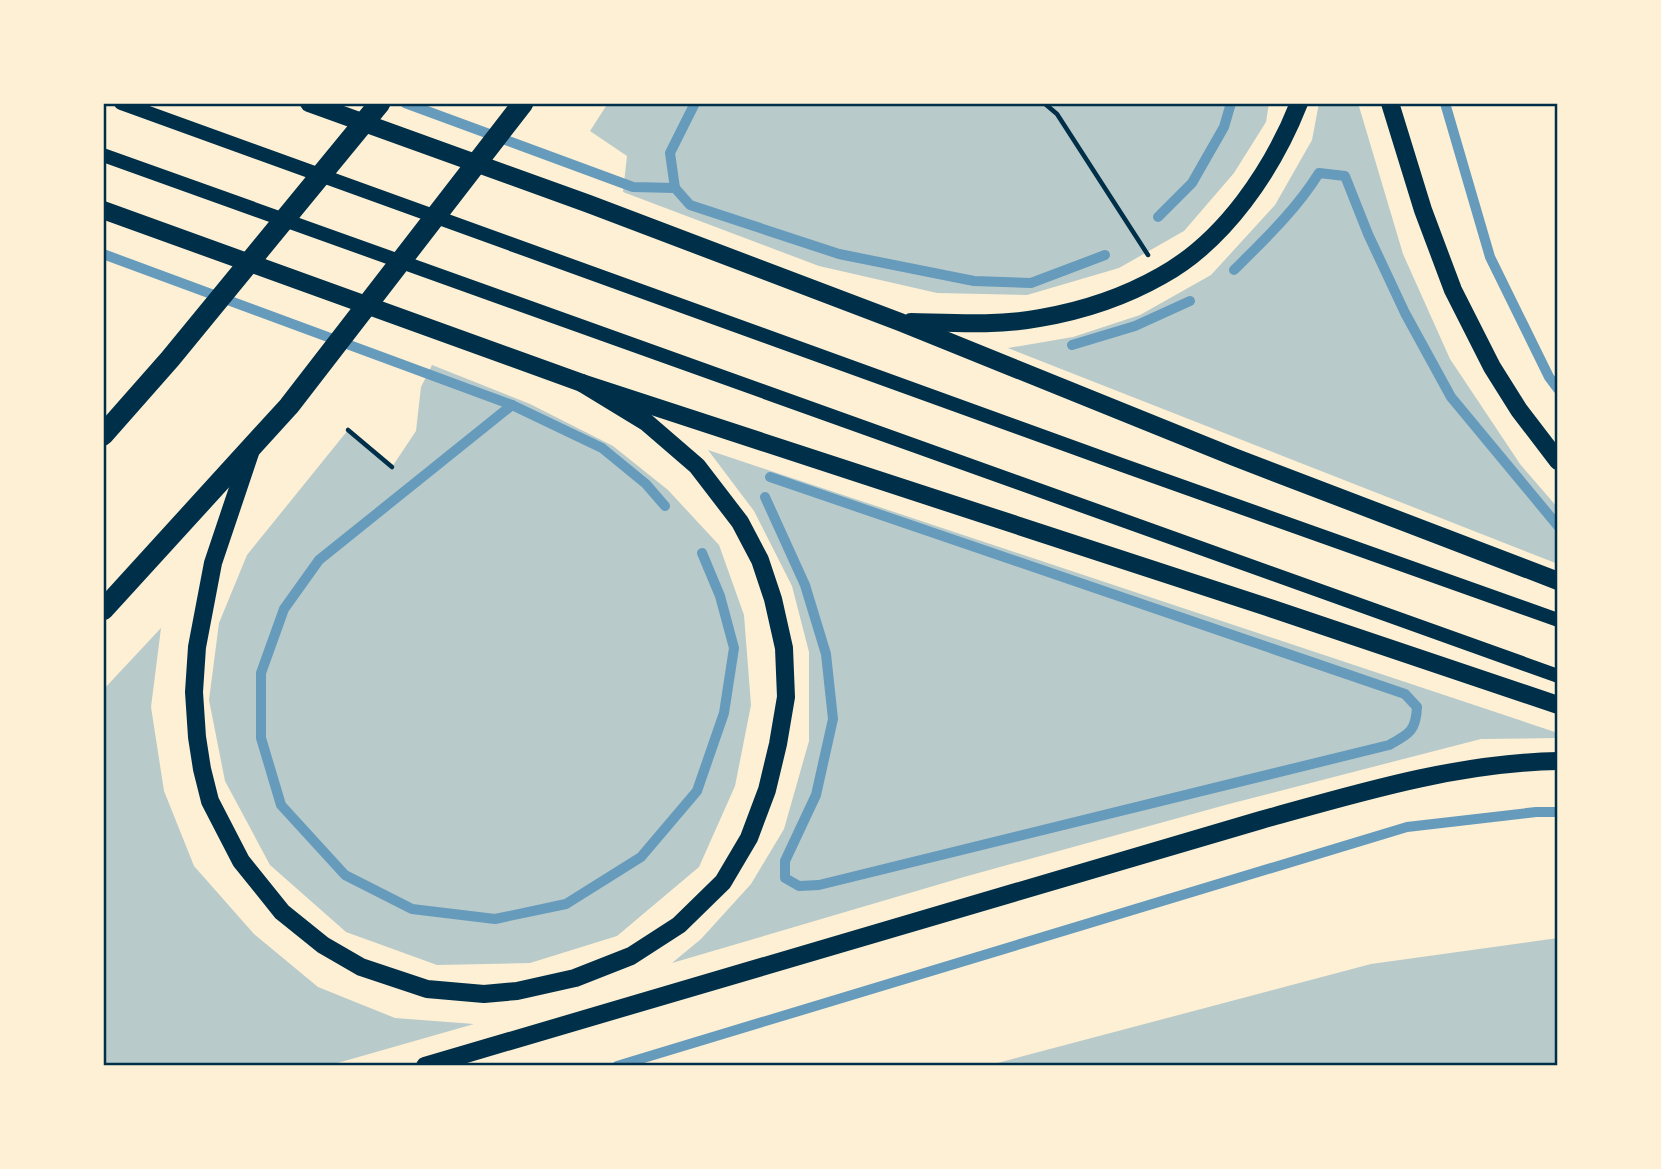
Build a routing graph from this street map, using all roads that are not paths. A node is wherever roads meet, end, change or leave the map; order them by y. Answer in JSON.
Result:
{"nodes":[{"id":1,"x":121,"y":103,"type":"edge"},
{"id":2,"x":309,"y":103,"type":"edge"},
{"id":3,"x":380,"y":103,"type":"edge"},
{"id":4,"x":523,"y":103,"type":"edge"},
{"id":5,"x":1299,"y":103,"type":"edge"},
{"id":6,"x":1390,"y":103,"type":"edge"},
{"id":7,"x":103,"y":155,"type":"edge"},
{"id":8,"x":103,"y":210,"type":"edge"},
{"id":9,"x":900,"y":323,"type":"junction"},
{"id":10,"x":582,"y":383,"type":"junction"},
{"id":11,"x":103,"y":435,"type":"edge"},
{"id":12,"x":251,"y":448,"type":"junction"},
{"id":13,"x":1558,"y":461,"type":"edge"},
{"id":14,"x":1558,"y":581,"type":"edge"},
{"id":15,"x":103,"y":610,"type":"edge"},
{"id":16,"x":1558,"y":620,"type":"edge"},
{"id":17,"x":1558,"y":676,"type":"edge"},
{"id":18,"x":1558,"y":705,"type":"edge"},
{"id":19,"x":1558,"y":761,"type":"edge"},
{"id":20,"x":425,"y":1066,"type":"edge"}],
"edges":[{"from":1,"to":16,"type":"main road"},
{"from":2,"to":9,"type":"main road"},
{"from":3,"to":11,"type":"highway"},
{"from":4,"to":12,"type":"highway"},
{"from":5,"to":9,"type":"main road"},
{"from":6,"to":13,"type":"main road"},
{"from":7,"to":17,"type":"main road"},
{"from":8,"to":10,"type":"main road"},
{"from":9,"to":14,"type":"main road"},
{"from":10,"to":12,"type":"main road"},
{"from":10,"to":18,"type":"main road"},
{"from":12,"to":15,"type":"highway"},
{"from":19,"to":20,"type":"main road"}]}
